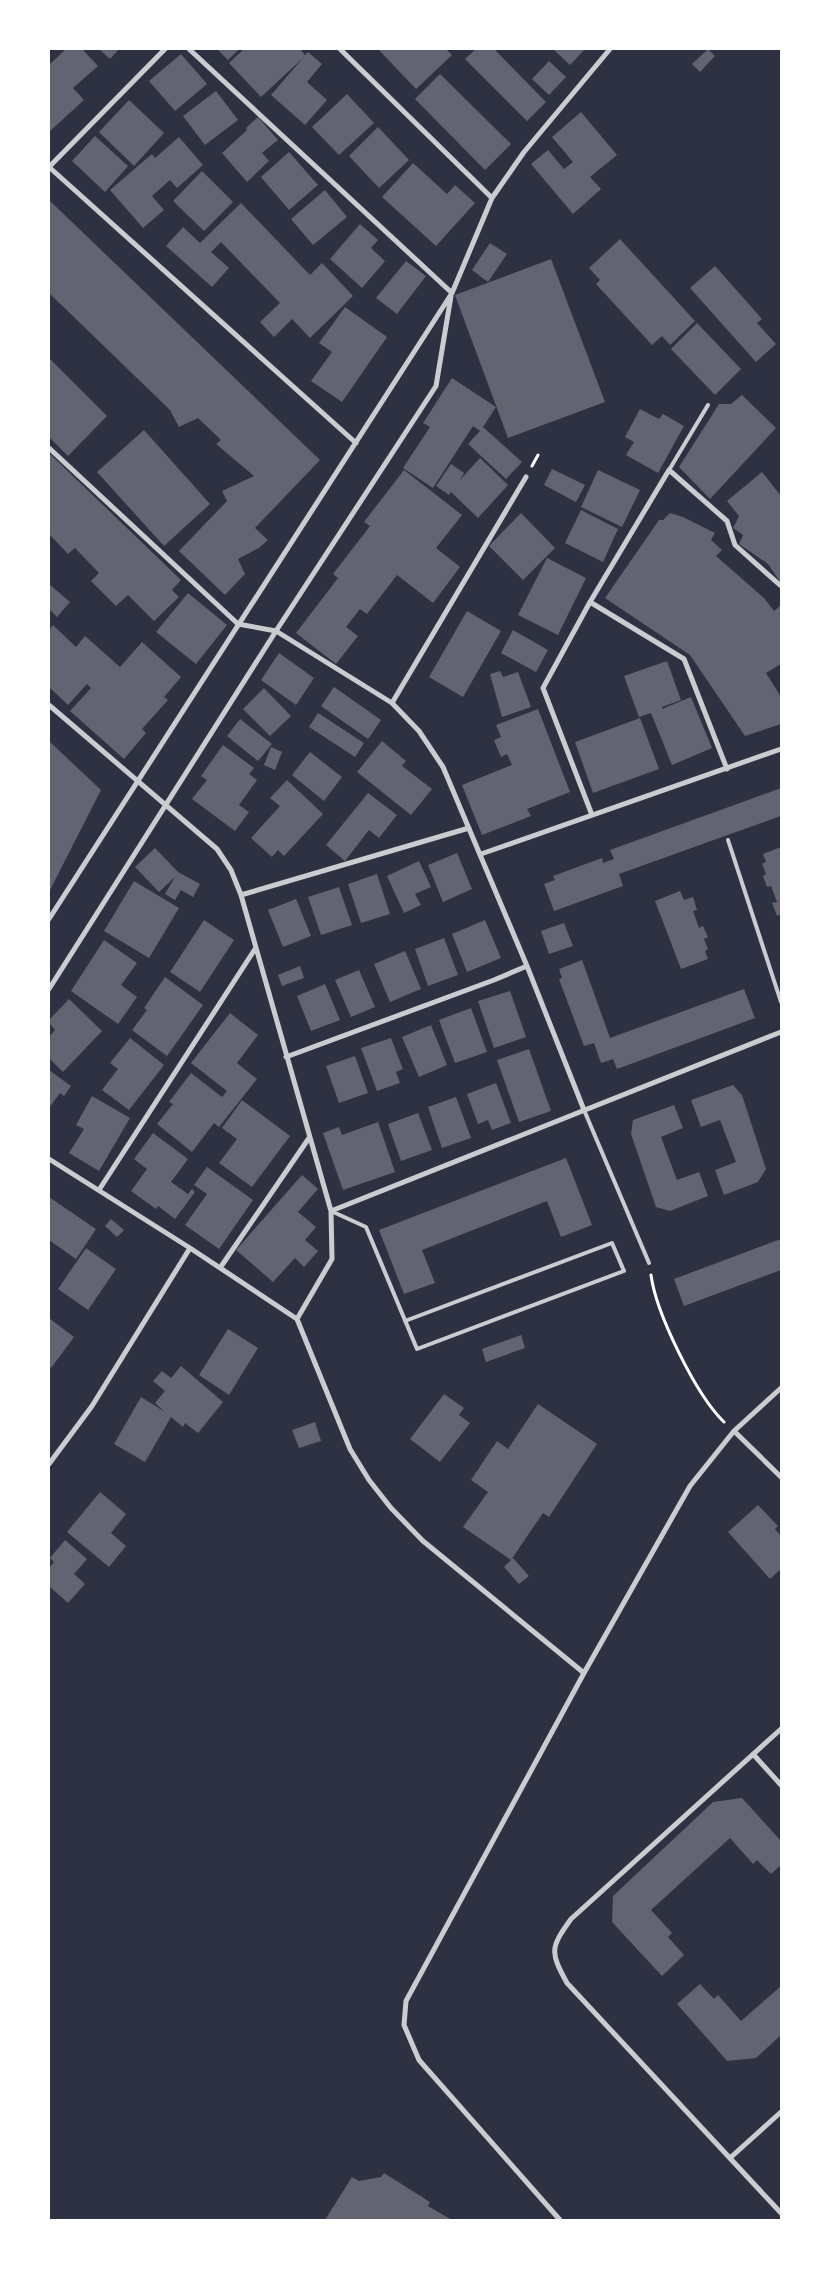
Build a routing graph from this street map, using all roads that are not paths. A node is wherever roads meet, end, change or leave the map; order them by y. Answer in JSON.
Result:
{"nodes":[{"id":1,"x":165,"y":49,"type":"edge"},
{"id":2,"x":189,"y":49,"type":"edge"},
{"id":3,"x":340,"y":49,"type":"edge"},
{"id":4,"x":610,"y":49,"type":"edge"},
{"id":5,"x":49,"y":167,"type":"edge"},
{"id":6,"x":492,"y":198,"type":"junction"},
{"id":7,"x":452,"y":293,"type":"junction"},
{"id":8,"x":708,"y":405,"type":"dead end"},
{"id":9,"x":356,"y":443,"type":"junction"},
{"id":10,"x":49,"y":448,"type":"edge"},
{"id":11,"x":669,"y":470,"type":"junction"},
{"id":12,"x":526,"y":477,"type":"dead end"},
{"id":13,"x":781,"y":586,"type":"edge"},
{"id":14,"x":590,"y":602,"type":"junction"},
{"id":15,"x":238,"y":624,"type":"junction"},
{"id":16,"x":276,"y":631,"type":"junction"},
{"id":17,"x":392,"y":703,"type":"junction"},
{"id":18,"x":49,"y":704,"type":"edge"},
{"id":19,"x":781,"y":749,"type":"edge"},
{"id":20,"x":728,"y":769,"type":"junction"},
{"id":21,"x":138,"y":783,"type":"junction"},
{"id":22,"x":165,"y":806,"type":"junction"},
{"id":23,"x":592,"y":814,"type":"junction"},
{"id":24,"x":469,"y":828,"type":"junction"},
{"id":25,"x":728,"y":840,"type":"dead end"},
{"id":26,"x":481,"y":854,"type":"junction"},
{"id":27,"x":241,"y":895,"type":"junction"},
{"id":28,"x":49,"y":919,"type":"edge"},
{"id":29,"x":255,"y":949,"type":"junction"},
{"id":30,"x":528,"y":966,"type":"junction"},
{"id":31,"x":49,"y":989,"type":"edge"},
{"id":32,"x":781,"y":1002,"type":"edge"},
{"id":33,"x":781,"y":1032,"type":"edge"},
{"id":34,"x":286,"y":1057,"type":"junction"},
{"id":35,"x":584,"y":1110,"type":"junction"},
{"id":36,"x":309,"y":1138,"type":"junction"},
{"id":37,"x":49,"y":1159,"type":"edge"},
{"id":38,"x":99,"y":1190,"type":"junction"},
{"id":39,"x":331,"y":1211,"type":"junction"},
{"id":40,"x":190,"y":1248,"type":"junction"},
{"id":41,"x":649,"y":1263,"type":"road end"},
{"id":42,"x":220,"y":1268,"type":"junction"},
{"id":43,"x":298,"y":1319,"type":"junction"},
{"id":44,"x":405,"y":1322,"type":"dead end"},
{"id":45,"x":781,"y":1388,"type":"edge"},
{"id":46,"x":734,"y":1431,"type":"junction"},
{"id":47,"x":49,"y":1464,"type":"edge"},
{"id":48,"x":781,"y":1477,"type":"edge"},
{"id":49,"x":584,"y":1673,"type":"junction"},
{"id":50,"x":781,"y":1728,"type":"edge"},
{"id":51,"x":753,"y":1754,"type":"junction"},
{"id":52,"x":781,"y":1785,"type":"edge"},
{"id":53,"x":781,"y":2112,"type":"edge"},
{"id":54,"x":730,"y":2158,"type":"junction"},
{"id":55,"x":781,"y":2213,"type":"edge"},
{"id":56,"x":560,"y":2220,"type":"edge"}],
"edges":[{"from":1,"to":5,"type":"street"},
{"from":2,"to":7,"type":"street"},
{"from":3,"to":6,"type":"street"},
{"from":4,"to":6,"type":"street"},
{"from":5,"to":9,"type":"street"},
{"from":6,"to":7,"type":"street"},
{"from":7,"to":9,"type":"street"},
{"from":7,"to":16,"type":"street"},
{"from":8,"to":11,"type":"lane"},
{"from":9,"to":15,"type":"street"},
{"from":10,"to":15,"type":"street"},
{"from":11,"to":13,"type":"street"},
{"from":11,"to":14,"type":"street"},
{"from":12,"to":17,"type":"street"},
{"from":14,"to":20,"type":"street"},
{"from":14,"to":23,"type":"street"},
{"from":15,"to":16,"type":"street"},
{"from":15,"to":21,"type":"street"},
{"from":16,"to":17,"type":"street"},
{"from":16,"to":22,"type":"street"},
{"from":17,"to":24,"type":"street"},
{"from":18,"to":21,"type":"street"},
{"from":19,"to":20,"type":"street"},
{"from":20,"to":23,"type":"street"},
{"from":21,"to":22,"type":"street"},
{"from":21,"to":28,"type":"street"},
{"from":22,"to":27,"type":"street"},
{"from":22,"to":31,"type":"street"},
{"from":23,"to":26,"type":"street"},
{"from":24,"to":26,"type":"street"},
{"from":24,"to":27,"type":"street"},
{"from":25,"to":32,"type":"lane"},
{"from":26,"to":30,"type":"street"},
{"from":27,"to":29,"type":"street"},
{"from":29,"to":34,"type":"street"},
{"from":29,"to":38,"type":"street"},
{"from":30,"to":34,"type":"street"},
{"from":30,"to":35,"type":"street"},
{"from":33,"to":35,"type":"street"},
{"from":34,"to":36,"type":"street"},
{"from":35,"to":39,"type":"street"},
{"from":35,"to":41,"type":"lane"},
{"from":36,"to":39,"type":"street"},
{"from":36,"to":42,"type":"street"},
{"from":37,"to":38,"type":"street"},
{"from":38,"to":40,"type":"street"},
{"from":39,"to":43,"type":"street"},
{"from":39,"to":44,"type":"lane"},
{"from":40,"to":42,"type":"street"},
{"from":40,"to":47,"type":"street"},
{"from":42,"to":43,"type":"street"},
{"from":43,"to":49,"type":"street"},
{"from":45,"to":46,"type":"street"},
{"from":46,"to":48,"type":"street"},
{"from":46,"to":49,"type":"street"},
{"from":49,"to":56,"type":"street"},
{"from":50,"to":51,"type":"street"},
{"from":51,"to":52,"type":"street"},
{"from":51,"to":54,"type":"street"},
{"from":53,"to":54,"type":"street"},
{"from":54,"to":55,"type":"street"}]}
